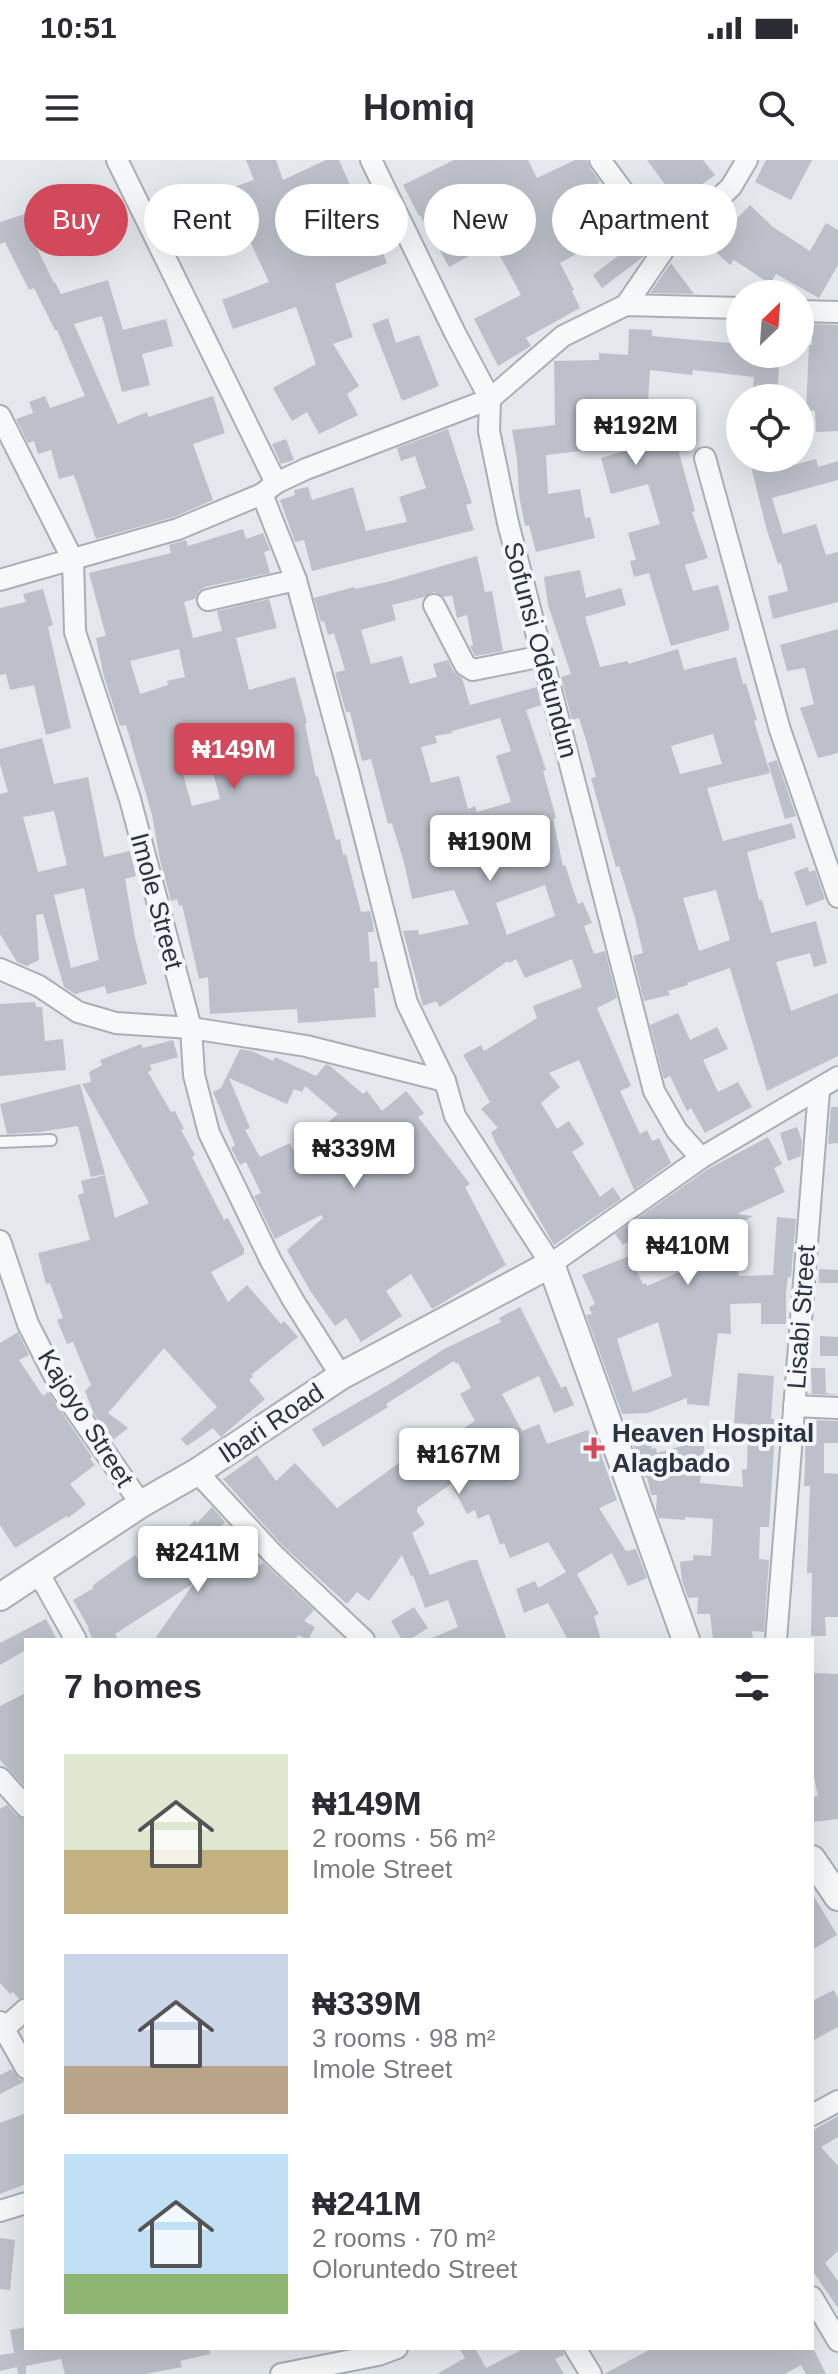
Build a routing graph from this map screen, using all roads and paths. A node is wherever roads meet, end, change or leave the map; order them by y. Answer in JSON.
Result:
{"nodes":[{"id":1,"x":117,"y":160,"type":"edge"},
{"id":2,"x":371,"y":160,"type":"edge"},
{"id":3,"x":600,"y":160,"type":"edge"},
{"id":4,"x":747,"y":160,"type":"edge"},
{"id":5,"x":618,"y":184,"type":"edge"},
{"id":6,"x":733,"y":184,"type":"edge"},
{"id":7,"x":660,"y":256,"type":"edge"},
{"id":8,"x":626,"y":305,"type":"junction"},
{"id":9,"x":726,"y":308,"type":"edge"},
{"id":10,"x":814,"y":311,"type":"edge"},
{"id":11,"x":838,"y":312,"type":"edge"},
{"id":12,"x":490,"y":399,"type":"junction"},
{"id":13,"x":0,"y":416,"type":"edge"},
{"id":14,"x":705,"y":458,"type":"dead end"},
{"id":15,"x":269,"y":489,"type":"junction"},
{"id":16,"x":73,"y":560,"type":"junction"},
{"id":17,"x":0,"y":580,"type":"edge"},
{"id":18,"x":296,"y":580,"type":"junction"},
{"id":19,"x":208,"y":600,"type":"dead end"},
{"id":20,"x":434,"y":605,"type":"dead end"},
{"id":21,"x":543,"y":656,"type":"junction"},
{"id":22,"x":838,"y":897,"type":"edge"},
{"id":23,"x":0,"y":969,"type":"edge"},
{"id":24,"x":191,"y":1028,"type":"junction"},
{"id":25,"x":838,"y":1077,"type":"edge"},
{"id":26,"x":445,"y":1081,"type":"junction"},
{"id":27,"x":819,"y":1090,"type":"junction"},
{"id":28,"x":51,"y":1140,"type":"dead end"},
{"id":29,"x":0,"y":1142,"type":"edge"},
{"id":30,"x":701,"y":1158,"type":"junction"},
{"id":31,"x":0,"y":1241,"type":"edge"},
{"id":32,"x":551,"y":1264,"type":"junction"},
{"id":33,"x":341,"y":1376,"type":"junction"},
{"id":34,"x":794,"y":1406,"type":"junction"},
{"id":35,"x":838,"y":1408,"type":"edge"},
{"id":36,"x":197,"y":1472,"type":"junction"},
{"id":37,"x":141,"y":1504,"type":"junction"},
{"id":38,"x":38,"y":1572,"type":"junction"},
{"id":39,"x":0,"y":1597,"type":"edge"},
{"id":40,"x":75,"y":1638,"type":"edge"},
{"id":41,"x":362,"y":1638,"type":"edge"},
{"id":42,"x":685,"y":1638,"type":"edge"},
{"id":43,"x":776,"y":1638,"type":"edge"},
{"id":44,"x":0,"y":1778,"type":"edge"},
{"id":45,"x":24,"y":1805,"type":"edge"},
{"id":46,"x":814,"y":1862,"type":"edge"},
{"id":47,"x":838,"y":1897,"type":"edge"},
{"id":48,"x":24,"y":2010,"type":"edge"},
{"id":49,"x":2,"y":2025,"type":"edge"},
{"id":50,"x":24,"y":2064,"type":"edge"},
{"id":51,"x":838,"y":2101,"type":"edge"},
{"id":52,"x":814,"y":2114,"type":"edge"},
{"id":53,"x":24,"y":2204,"type":"edge"},
{"id":54,"x":0,"y":2211,"type":"edge"},
{"id":55,"x":814,"y":2300,"type":"edge"},
{"id":56,"x":838,"y":2341,"type":"edge"},
{"id":57,"x":392,"y":2350,"type":"edge"},
{"id":58,"x":576,"y":2350,"type":"edge"},
{"id":59,"x":344,"y":2368,"type":"edge"},
{"id":60,"x":281,"y":2374,"type":"edge"},
{"id":61,"x":591,"y":2374,"type":"edge"}],
"edges":[{"from":1,"to":15,"type":"street"},
{"from":2,"to":12,"type":"street"},
{"from":3,"to":5,"type":"street"},
{"from":4,"to":6,"type":"street"},
{"from":7,"to":8,"type":"street"},
{"from":8,"to":9,"type":"street"},
{"from":8,"to":12,"type":"street"},
{"from":10,"to":11,"type":"street"},
{"from":12,"to":15,"type":"street"},
{"from":12,"to":21,"type":"street","name":"Sofunsi Odetundun"},
{"from":13,"to":16,"type":"street","name":"Imole Street"},
{"from":14,"to":22,"type":"street"},
{"from":15,"to":16,"type":"street"},
{"from":15,"to":18,"type":"street"},
{"from":16,"to":17,"type":"street"},
{"from":16,"to":24,"type":"street","name":"Imole Street"},
{"from":18,"to":19,"type":"street"},
{"from":18,"to":26,"type":"street"},
{"from":20,"to":21,"type":"street"},
{"from":21,"to":30,"type":"street","name":"Sofunsi Odetundun"},
{"from":23,"to":24,"type":"street"},
{"from":24,"to":26,"type":"street"},
{"from":24,"to":33,"type":"street","name":"Imole Street"},
{"from":25,"to":27,"type":"street"},
{"from":26,"to":32,"type":"street"},
{"from":27,"to":30,"type":"street"},
{"from":27,"to":34,"type":"street","name":"Lisabi Street"},
{"from":28,"to":29,"type":"lane"},
{"from":30,"to":32,"type":"street"},
{"from":31,"to":37,"type":"street","name":"Kajoyo Street"},
{"from":32,"to":33,"type":"street","name":"Ibari Road"},
{"from":32,"to":42,"type":"street"},
{"from":33,"to":36,"type":"street","name":"Ibari Road"},
{"from":34,"to":35,"type":"street"},
{"from":34,"to":43,"type":"street","name":"Lisabi Street"},
{"from":36,"to":37,"type":"street","name":"Ibari Road"},
{"from":36,"to":41,"type":"street"},
{"from":37,"to":38,"type":"street","name":"Ibari Road"},
{"from":38,"to":39,"type":"street","name":"Ibari Road"},
{"from":38,"to":40,"type":"street"},
{"from":44,"to":45,"type":"street"},
{"from":46,"to":47,"type":"street"},
{"from":48,"to":49,"type":"street"},
{"from":49,"to":50,"type":"street"},
{"from":51,"to":52,"type":"street"},
{"from":53,"to":54,"type":"street"},
{"from":55,"to":56,"type":"street"},
{"from":57,"to":59,"type":"street"},
{"from":58,"to":61,"type":"street"},
{"from":59,"to":60,"type":"street"}]}
